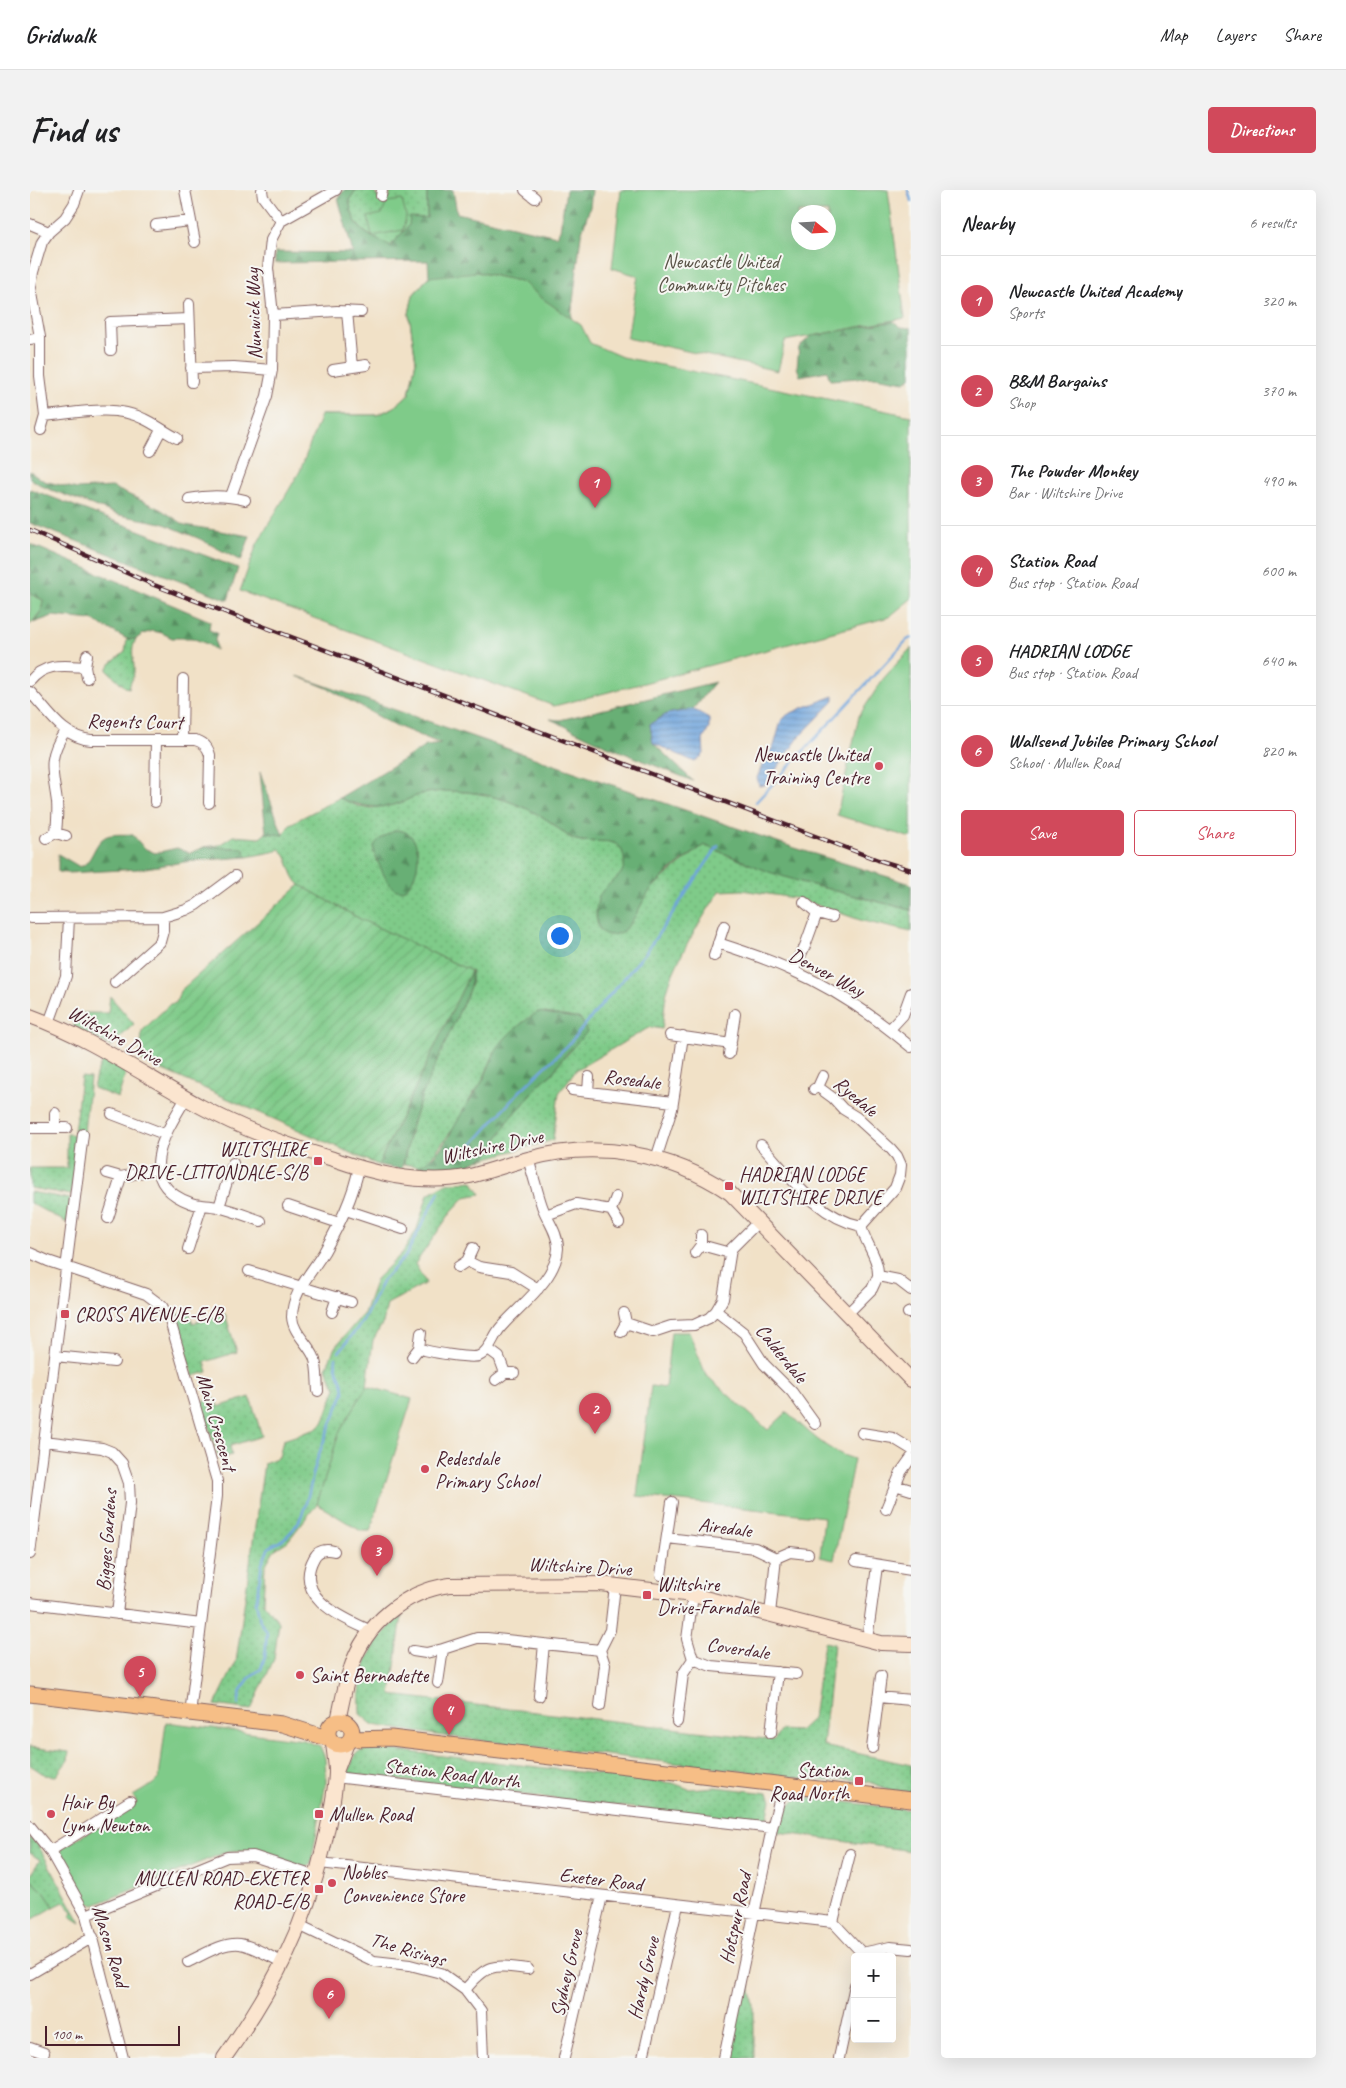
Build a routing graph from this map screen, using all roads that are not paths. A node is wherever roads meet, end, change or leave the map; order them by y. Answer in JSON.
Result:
{"nodes":[{"id":1,"x":79,"y":190,"type":"edge"},
{"id":2,"x":185,"y":190,"type":"edge"},
{"id":3,"x":262,"y":190,"type":"edge"},
{"id":4,"x":336,"y":190,"type":"edge"},
{"id":5,"x":525,"y":190,"type":"edge"},
{"id":6,"x":535,"y":198,"type":"dead end"},
{"id":7,"x":190,"y":221,"type":"junction"},
{"id":8,"x":281,"y":221,"type":"junction"},
{"id":9,"x":30,"y":224,"type":"edge"},
{"id":10,"x":156,"y":226,"type":"dead end"},
{"id":11,"x":49,"y":232,"type":"junction"},
{"id":12,"x":195,"y":242,"type":"dead end"},
{"id":13,"x":189,"y":304,"type":"dead end"},
{"id":14,"x":347,"y":311,"type":"junction"},
{"id":15,"x":361,"y":312,"type":"dead end"},
{"id":16,"x":273,"y":315,"type":"junction"},
{"id":17,"x":190,"y":319,"type":"junction"},
{"id":18,"x":35,"y":338,"type":"edge"},
{"id":19,"x":111,"y":350,"type":"dead end"},
{"id":20,"x":366,"y":365,"type":"dead end"},
{"id":21,"x":352,"y":367,"type":"junction"},
{"id":22,"x":191,"y":368,"type":"junction"},
{"id":23,"x":272,"y":370,"type":"junction"},
{"id":24,"x":334,"y":370,"type":"dead end"},
{"id":25,"x":192,"y":382,"type":"dead end"},
{"id":26,"x":45,"y":416,"type":"junction"},
{"id":27,"x":41,"y":430,"type":"dead end"},
{"id":28,"x":161,"y":430,"type":"junction"},
{"id":29,"x":177,"y":438,"type":"dead end"},
{"id":30,"x":150,"y":451,"type":"dead end"},
{"id":31,"x":231,"y":496,"type":"junction"},
{"id":32,"x":189,"y":498,"type":"dead end"},
{"id":33,"x":245,"y":500,"type":"dead end"},
{"id":34,"x":86,"y":655,"type":"dead end"},
{"id":35,"x":85,"y":667,"type":"junction"},
{"id":36,"x":88,"y":678,"type":"dead end"},
{"id":37,"x":183,"y":679,"type":"dead end"},
{"id":38,"x":30,"y":680,"type":"edge"},
{"id":39,"x":30,"y":692,"type":"edge"},
{"id":40,"x":65,"y":731,"type":"junction"},
{"id":41,"x":156,"y":740,"type":"junction"},
{"id":42,"x":182,"y":740,"type":"junction"},
{"id":43,"x":155,"y":802,"type":"dead end"},
{"id":44,"x":209,"y":803,"type":"dead end"},
{"id":45,"x":46,"y":838,"type":"dead end"},
{"id":46,"x":235,"y":876,"type":"dead end"},
{"id":47,"x":804,"y":902,"type":"dead end"},
{"id":48,"x":817,"y":912,"type":"junction"},
{"id":49,"x":163,"y":916,"type":"junction"},
{"id":50,"x":832,"y":917,"type":"dead end"},
{"id":51,"x":30,"y":918,"type":"edge"},
{"id":52,"x":69,"y":918,"type":"junction"},
{"id":53,"x":724,"y":926,"type":"dead end"},
{"id":54,"x":718,"y":943,"type":"junction"},
{"id":55,"x":714,"y":956,"type":"dead end"},
{"id":56,"x":793,"y":970,"type":"junction"},
{"id":57,"x":115,"y":982,"type":"dead end"},
{"id":58,"x":911,"y":993,"type":"edge"},
{"id":59,"x":734,"y":1014,"type":"dead end"},
{"id":60,"x":30,"y":1016,"type":"edge"},
{"id":61,"x":49,"y":1022,"type":"junction"},
{"id":62,"x":890,"y":1029,"type":"junction"},
{"id":63,"x":670,"y":1035,"type":"dead end"},
{"id":64,"x":682,"y":1036,"type":"junction"},
{"id":65,"x":911,"y":1047,"type":"edge"},
{"id":66,"x":823,"y":1076,"type":"dead end"},
{"id":67,"x":589,"y":1077,"type":"dead end"},
{"id":68,"x":572,"y":1090,"type":"dead end"},
{"id":69,"x":588,"y":1092,"type":"junction"},
{"id":70,"x":186,"y":1098,"type":"junction"},
{"id":71,"x":673,"y":1102,"type":"junction"},
{"id":72,"x":55,"y":1113,"type":"dead end"},
{"id":73,"x":112,"y":1114,"type":"dead end"},
{"id":74,"x":30,"y":1128,"type":"edge"},
{"id":75,"x":55,"y":1128,"type":"junction"},
{"id":76,"x":67,"y":1128,"type":"dead end"},
{"id":77,"x":83,"y":1134,"type":"dead end"},
{"id":78,"x":164,"y":1134,"type":"junction"},
{"id":79,"x":761,"y":1145,"type":"dead end"},
{"id":80,"x":528,"y":1158,"type":"junction"},
{"id":81,"x":656,"y":1159,"type":"junction"},
{"id":82,"x":233,"y":1163,"type":"dead end"},
{"id":83,"x":359,"y":1167,"type":"junction"},
{"id":84,"x":158,"y":1169,"type":"junction"},
{"id":85,"x":107,"y":1173,"type":"dead end"},
{"id":86,"x":121,"y":1177,"type":"junction"},
{"id":87,"x":616,"y":1197,"type":"dead end"},
{"id":88,"x":202,"y":1205,"type":"junction"},
{"id":89,"x":288,"y":1206,"type":"dead end"},
{"id":90,"x":219,"y":1207,"type":"junction"},
{"id":91,"x":346,"y":1210,"type":"junction"},
{"id":92,"x":611,"y":1210,"type":"junction"},
{"id":93,"x":546,"y":1215,"type":"junction"},
{"id":94,"x":108,"y":1218,"type":"dead end"},
{"id":95,"x":262,"y":1221,"type":"dead end"},
{"id":96,"x":759,"y":1221,"type":"junction"},
{"id":97,"x":339,"y":1222,"type":"junction"},
{"id":98,"x":619,"y":1224,"type":"dead end"},
{"id":99,"x":861,"y":1226,"type":"junction"},
{"id":100,"x":403,"y":1229,"type":"dead end"},
{"id":101,"x":699,"y":1244,"type":"dead end"},
{"id":102,"x":473,"y":1248,"type":"dead end"},
{"id":103,"x":188,"y":1249,"type":"dead end"},
{"id":104,"x":30,"y":1253,"type":"edge"},
{"id":105,"x":730,"y":1253,"type":"junction"},
{"id":106,"x":467,"y":1260,"type":"junction"},
{"id":107,"x":66,"y":1267,"type":"junction"},
{"id":108,"x":458,"y":1267,"type":"dead end"},
{"id":109,"x":249,"y":1271,"type":"dead end"},
{"id":110,"x":878,"y":1276,"type":"junction"},
{"id":111,"x":301,"y":1287,"type":"junction"},
{"id":112,"x":538,"y":1289,"type":"junction"},
{"id":113,"x":911,"y":1290,"type":"edge"},
{"id":114,"x":336,"y":1297,"type":"junction"},
{"id":115,"x":351,"y":1302,"type":"dead end"},
{"id":116,"x":716,"y":1310,"type":"junction"},
{"id":117,"x":332,"y":1312,"type":"dead end"},
{"id":118,"x":847,"y":1314,"type":"junction"},
{"id":119,"x":624,"y":1323,"type":"dead end"},
{"id":120,"x":420,"y":1334,"type":"dead end"},
{"id":121,"x":419,"y":1348,"type":"junction"},
{"id":122,"x":488,"y":1349,"type":"junction"},
{"id":123,"x":55,"y":1356,"type":"junction"},
{"id":124,"x":412,"y":1357,"type":"dead end"},
{"id":125,"x":114,"y":1362,"type":"dead end"},
{"id":126,"x":496,"y":1380,"type":"dead end"},
{"id":127,"x":911,"y":1380,"type":"edge"},
{"id":128,"x":318,"y":1391,"type":"dead end"},
{"id":129,"x":815,"y":1424,"type":"dead end"},
{"id":130,"x":862,"y":1433,"type":"dead end"},
{"id":131,"x":44,"y":1441,"type":"junction"},
{"id":132,"x":911,"y":1449,"type":"edge"},
{"id":133,"x":911,"y":1458,"type":"edge"},
{"id":134,"x":896,"y":1485,"type":"junction"},
{"id":135,"x":911,"y":1490,"type":"edge"},
{"id":136,"x":672,"y":1502,"type":"dead end"},
{"id":137,"x":886,"y":1509,"type":"dead end"},
{"id":138,"x":666,"y":1538,"type":"junction"},
{"id":139,"x":334,"y":1551,"type":"dead end"},
{"id":140,"x":30,"y":1554,"type":"edge"},
{"id":141,"x":808,"y":1554,"type":"dead end"},
{"id":142,"x":776,"y":1558,"type":"junction"},
{"id":143,"x":856,"y":1561,"type":"dead end"},
{"id":144,"x":877,"y":1566,"type":"junction"},
{"id":145,"x":911,"y":1570,"type":"edge"},
{"id":146,"x":661,"y":1575,"type":"dead end"},
{"id":147,"x":615,"y":1586,"type":"junction"},
{"id":148,"x":693,"y":1595,"type":"junction"},
{"id":149,"x":30,"y":1603,"type":"edge"},
{"id":150,"x":117,"y":1614,"type":"junction"},
{"id":151,"x":770,"y":1614,"type":"junction"},
{"id":152,"x":201,"y":1624,"type":"junction"},
{"id":153,"x":371,"y":1631,"type":"junction"},
{"id":154,"x":867,"y":1640,"type":"junction"},
{"id":155,"x":544,"y":1644,"type":"junction"},
{"id":156,"x":911,"y":1644,"type":"edge"},
{"id":157,"x":443,"y":1649,"type":"junction"},
{"id":158,"x":600,"y":1650,"type":"junction"},
{"id":159,"x":413,"y":1651,"type":"dead end"},
{"id":160,"x":693,"y":1660,"type":"junction"},
{"id":161,"x":778,"y":1672,"type":"junction"},
{"id":162,"x":796,"y":1674,"type":"dead end"},
{"id":163,"x":881,"y":1676,"type":"dead end"},
{"id":164,"x":438,"y":1683,"type":"dead end"},
{"id":165,"x":30,"y":1694,"type":"edge"},
{"id":166,"x":539,"y":1696,"type":"dead end"},
{"id":167,"x":878,"y":1697,"type":"junction"},
{"id":168,"x":911,"y":1700,"type":"edge"},
{"id":169,"x":600,"y":1706,"type":"dead end"},
{"id":170,"x":190,"y":1714,"type":"junction"},
{"id":171,"x":677,"y":1722,"type":"dead end"},
{"id":172,"x":341,"y":1732,"type":"junction"},
{"id":173,"x":771,"y":1733,"type":"dead end"},
{"id":174,"x":872,"y":1748,"type":"dead end"},
{"id":175,"x":336,"y":1774,"type":"junction"},
{"id":176,"x":783,"y":1786,"type":"junction"},
{"id":177,"x":911,"y":1800,"type":"edge"},
{"id":178,"x":130,"y":1801,"type":"dead end"},
{"id":179,"x":30,"y":1826,"type":"edge"},
{"id":180,"x":772,"y":1828,"type":"junction"},
{"id":181,"x":50,"y":1851,"type":"junction"},
{"id":182,"x":850,"y":1854,"type":"dead end"},
{"id":183,"x":320,"y":1863,"type":"junction"},
{"id":184,"x":316,"y":1877,"type":"junction"},
{"id":185,"x":602,"y":1896,"type":"junction"},
{"id":186,"x":678,"y":1905,"type":"junction"},
{"id":187,"x":754,"y":1913,"type":"junction"},
{"id":188,"x":86,"y":1915,"type":"junction"},
{"id":189,"x":832,"y":1922,"type":"junction"},
{"id":190,"x":301,"y":1926,"type":"junction"},
{"id":191,"x":93,"y":1937,"type":"junction"},
{"id":192,"x":911,"y":1949,"type":"edge"},
{"id":193,"x":859,"y":1953,"type":"edge"},
{"id":194,"x":868,"y":1953,"type":"edge"},
{"id":195,"x":188,"y":1962,"type":"dead end"},
{"id":196,"x":284,"y":1964,"type":"junction"},
{"id":197,"x":528,"y":1970,"type":"dead end"},
{"id":198,"x":30,"y":1974,"type":"edge"},
{"id":199,"x":465,"y":1990,"type":"junction"},
{"id":200,"x":853,"y":1998,"type":"edge"},
{"id":201,"x":30,"y":2048,"type":"edge"},
{"id":202,"x":44,"y":2053,"type":"dead end"},
{"id":203,"x":123,"y":2058,"type":"edge"},
{"id":204,"x":224,"y":2058,"type":"edge"},
{"id":205,"x":483,"y":2058,"type":"edge"},
{"id":206,"x":564,"y":2058,"type":"edge"},
{"id":207,"x":643,"y":2058,"type":"edge"},
{"id":208,"x":724,"y":2058,"type":"edge"},
{"id":209,"x":841,"y":2058,"type":"edge"}],
"edges":[{"from":1,"to":11,"type":"street"},
{"from":2,"to":7,"type":"street"},
{"from":3,"to":8,"type":"street"},
{"from":4,"to":8,"type":"street"},
{"from":5,"to":6,"type":"street"},
{"from":7,"to":10,"type":"street"},
{"from":7,"to":12,"type":"street"},
{"from":8,"to":16,"type":"street","name":"Nunwick Way"},
{"from":9,"to":11,"type":"street"},
{"from":11,"to":18,"type":"street"},
{"from":13,"to":17,"type":"street"},
{"from":14,"to":15,"type":"street"},
{"from":14,"to":16,"type":"street"},
{"from":14,"to":21,"type":"street"},
{"from":16,"to":23,"type":"street","name":"Nunwick Way"},
{"from":17,"to":19,"type":"street"},
{"from":17,"to":22,"type":"street"},
{"from":18,"to":26,"type":"street"},
{"from":20,"to":21,"type":"street"},
{"from":21,"to":24,"type":"street"},
{"from":22,"to":23,"type":"street"},
{"from":22,"to":25,"type":"street"},
{"from":23,"to":31,"type":"street","name":"Nunwick Way"},
{"from":26,"to":27,"type":"street"},
{"from":26,"to":28,"type":"street"},
{"from":28,"to":29,"type":"street"},
{"from":28,"to":30,"type":"street"},
{"from":31,"to":32,"type":"street"},
{"from":31,"to":33,"type":"street"},
{"from":34,"to":35,"type":"street"},
{"from":35,"to":36,"type":"street"},
{"from":35,"to":38,"type":"street"},
{"from":37,"to":42,"type":"street"},
{"from":39,"to":40,"type":"street"},
{"from":40,"to":41,"type":"street","name":"Regents Court"},
{"from":40,"to":45,"type":"street"},
{"from":41,"to":42,"type":"street","name":"Regents Court"},
{"from":41,"to":43,"type":"street"},
{"from":42,"to":44,"type":"street","name":"Regents Court"},
{"from":46,"to":49,"type":"street"},
{"from":47,"to":48,"type":"street"},
{"from":48,"to":50,"type":"street"},
{"from":48,"to":56,"type":"street"},
{"from":49,"to":52,"type":"street"},
{"from":49,"to":57,"type":"street"},
{"from":51,"to":52,"type":"street"},
{"from":52,"to":61,"type":"street"},
{"from":53,"to":54,"type":"street"},
{"from":54,"to":55,"type":"street"},
{"from":54,"to":56,"type":"street","name":"Denver Way"},
{"from":56,"to":62,"type":"street","name":"Denver Way"},
{"from":58,"to":62,"type":"street"},
{"from":59,"to":64,"type":"street"},
{"from":60,"to":61,"type":"street","name":"Wiltshire Drive"},
{"from":61,"to":70,"type":"street","name":"Wiltshire Drive"},
{"from":62,"to":65,"type":"street","name":"Denver Way"},
{"from":63,"to":64,"type":"street"},
{"from":64,"to":71,"type":"street","name":"Rosedale"},
{"from":66,"to":99,"type":"street","name":"Ryedale"},
{"from":67,"to":69,"type":"street","name":"Rosedale"},
{"from":68,"to":69,"type":"street","name":"Rosedale"},
{"from":69,"to":71,"type":"street","name":"Rosedale"},
{"from":70,"to":78,"type":"street"},
{"from":70,"to":83,"type":"street","name":"Wiltshire Drive"},
{"from":71,"to":81,"type":"street","name":"Rosedale"},
{"from":72,"to":75,"type":"street"},
{"from":73,"to":78,"type":"street"},
{"from":74,"to":75,"type":"street"},
{"from":75,"to":76,"type":"street"},
{"from":77,"to":107,"type":"street"},
{"from":78,"to":84,"type":"street"},
{"from":79,"to":99,"type":"street"},
{"from":80,"to":81,"type":"street","name":"Wiltshire Drive"},
{"from":80,"to":83,"type":"street","name":"Wiltshire Drive"},
{"from":80,"to":93,"type":"street"},
{"from":81,"to":96,"type":"street","name":"Wiltshire Drive"},
{"from":82,"to":90,"type":"street"},
{"from":83,"to":91,"type":"street"},
{"from":84,"to":86,"type":"street"},
{"from":84,"to":88,"type":"street"},
{"from":85,"to":86,"type":"street"},
{"from":86,"to":94,"type":"street"},
{"from":87,"to":92,"type":"street"},
{"from":88,"to":90,"type":"street"},
{"from":88,"to":103,"type":"street"},
{"from":89,"to":97,"type":"street"},
{"from":90,"to":95,"type":"street"},
{"from":91,"to":97,"type":"street"},
{"from":91,"to":100,"type":"street"},
{"from":92,"to":93,"type":"street"},
{"from":92,"to":98,"type":"street"},
{"from":93,"to":112,"type":"street"},
{"from":96,"to":105,"type":"street"},
{"from":96,"to":118,"type":"street","name":"Wiltshire Drive"},
{"from":97,"to":111,"type":"street"},
{"from":99,"to":110,"type":"street"},
{"from":101,"to":105,"type":"street"},
{"from":102,"to":106,"type":"street"},
{"from":104,"to":107,"type":"street","name":"Main Crescent"},
{"from":105,"to":116,"type":"street"},
{"from":106,"to":108,"type":"street"},
{"from":106,"to":112,"type":"street"},
{"from":107,"to":123,"type":"street"},
{"from":107,"to":152,"type":"street","name":"Main Crescent"},
{"from":109,"to":111,"type":"street"},
{"from":110,"to":113,"type":"street"},
{"from":110,"to":118,"type":"street"},
{"from":111,"to":114,"type":"street"},
{"from":111,"to":128,"type":"street"},
{"from":112,"to":122,"type":"street"},
{"from":114,"to":115,"type":"street"},
{"from":114,"to":117,"type":"street"},
{"from":116,"to":119,"type":"street"},
{"from":116,"to":129,"type":"street","name":"Calderdale"},
{"from":118,"to":127,"type":"street","name":"Wiltshire Drive"},
{"from":120,"to":121,"type":"street"},
{"from":121,"to":122,"type":"street"},
{"from":121,"to":124,"type":"street"},
{"from":122,"to":126,"type":"street"},
{"from":123,"to":125,"type":"street"},
{"from":123,"to":131,"type":"street"},
{"from":130,"to":132,"type":"street"},
{"from":131,"to":140,"type":"street"},
{"from":131,"to":150,"type":"street","name":"Bigges Gardens"},
{"from":133,"to":134,"type":"street"},
{"from":134,"to":135,"type":"street"},
{"from":134,"to":137,"type":"street"},
{"from":136,"to":138,"type":"street","name":"Airedale"},
{"from":138,"to":142,"type":"street","name":"Airedale"},
{"from":138,"to":146,"type":"street","name":"Airedale"},
{"from":139,"to":153,"type":"street"},
{"from":141,"to":142,"type":"street"},
{"from":142,"to":151,"type":"street"},
{"from":143,"to":144,"type":"street"},
{"from":144,"to":145,"type":"street"},
{"from":144,"to":154,"type":"street"},
{"from":147,"to":148,"type":"street","name":"Wiltshire Drive"},
{"from":147,"to":153,"type":"street","name":"Wiltshire Drive"},
{"from":147,"to":158,"type":"street"},
{"from":148,"to":151,"type":"street","name":"Wiltshire Drive"},
{"from":148,"to":160,"type":"street","name":"Coverdale"},
{"from":149,"to":150,"type":"street"},
{"from":150,"to":152,"type":"street"},
{"from":151,"to":154,"type":"street","name":"Wiltshire Drive"},
{"from":152,"to":170,"type":"street","name":"Main Crescent"},
{"from":153,"to":172,"type":"street","name":"Wiltshire Drive"},
{"from":154,"to":156,"type":"street","name":"Wiltshire Drive"},
{"from":155,"to":157,"type":"street"},
{"from":155,"to":158,"type":"street"},
{"from":155,"to":166,"type":"street"},
{"from":157,"to":159,"type":"street"},
{"from":157,"to":164,"type":"street"},
{"from":158,"to":169,"type":"street"},
{"from":160,"to":161,"type":"street","name":"Coverdale"},
{"from":160,"to":171,"type":"street","name":"Coverdale"},
{"from":161,"to":162,"type":"street","name":"Coverdale"},
{"from":161,"to":173,"type":"street","name":"Coverdale"},
{"from":163,"to":167,"type":"street"},
{"from":165,"to":170,"type":"main road"},
{"from":167,"to":168,"type":"street"},
{"from":167,"to":174,"type":"street"},
{"from":170,"to":172,"type":"main road"},
{"from":172,"to":175,"type":"street"},
{"from":172,"to":176,"type":"main road"},
{"from":175,"to":180,"type":"street","name":"Station Road North"},
{"from":175,"to":183,"type":"street"},
{"from":176,"to":177,"type":"main road"},
{"from":176,"to":180,"type":"street","name":"Hotspur Road"},
{"from":178,"to":181,"type":"street"},
{"from":179,"to":181,"type":"street","name":"Mason Road"},
{"from":180,"to":187,"type":"street","name":"Hotspur Road"},
{"from":181,"to":188,"type":"street","name":"Mason Road"},
{"from":182,"to":189,"type":"street"},
{"from":183,"to":184,"type":"street"},
{"from":183,"to":185,"type":"street","name":"Exeter Road"},
{"from":184,"to":188,"type":"street"},
{"from":184,"to":190,"type":"street"},
{"from":185,"to":186,"type":"street","name":"Exeter Road"},
{"from":185,"to":206,"type":"street","name":"Sydney Grove"},
{"from":186,"to":187,"type":"street","name":"Exeter Road"},
{"from":186,"to":207,"type":"street","name":"Hardy Grove"},
{"from":187,"to":189,"type":"street","name":"Exeter Road"},
{"from":187,"to":208,"type":"street","name":"Hotspur Road"},
{"from":188,"to":191,"type":"street","name":"Mason Road"},
{"from":189,"to":193,"type":"street"},
{"from":190,"to":196,"type":"street"},
{"from":190,"to":199,"type":"street","name":"The Risings"},
{"from":191,"to":198,"type":"street"},
{"from":191,"to":203,"type":"street","name":"Mason Road"},
{"from":192,"to":194,"type":"street"},
{"from":195,"to":196,"type":"street"},
{"from":196,"to":204,"type":"street"},
{"from":197,"to":199,"type":"street"},
{"from":199,"to":205,"type":"street","name":"The Risings"},
{"from":200,"to":209,"type":"street"},
{"from":201,"to":202,"type":"street"}]}
